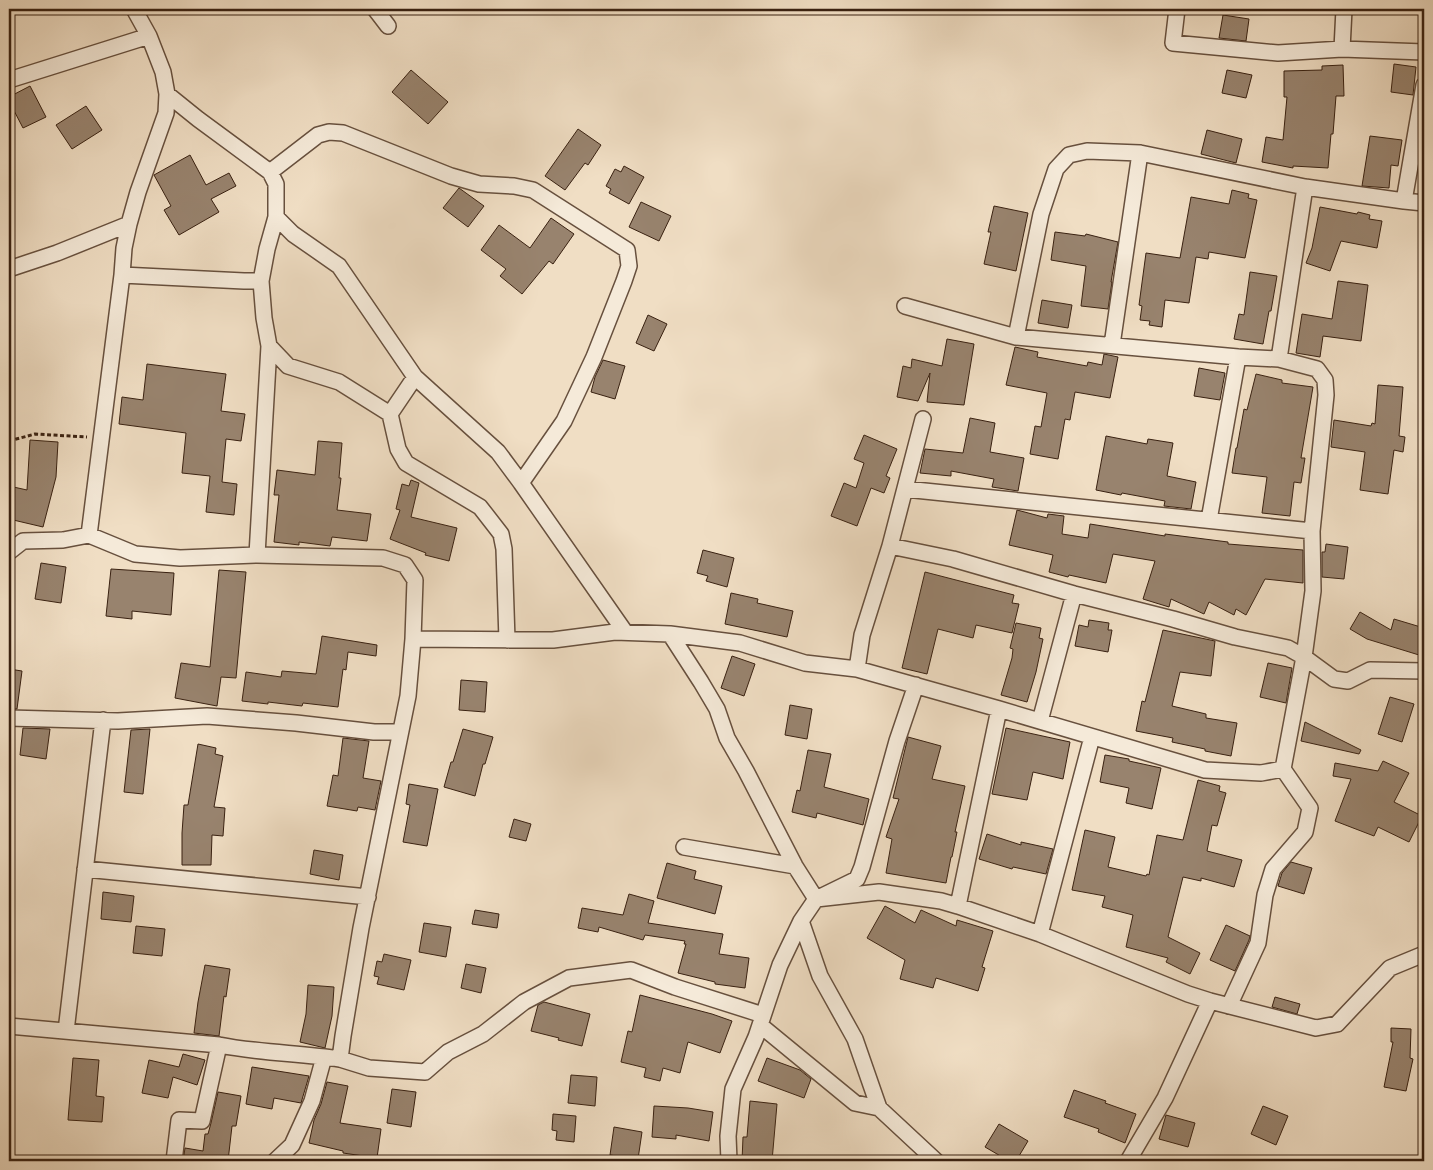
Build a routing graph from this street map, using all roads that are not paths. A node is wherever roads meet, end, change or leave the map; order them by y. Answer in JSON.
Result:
{"nodes":[{"id":1,"x":134,"y":9,"type":"edge"},
{"id":2,"x":375,"y":9,"type":"edge"},
{"id":3,"x":1177,"y":9,"type":"edge"},
{"id":4,"x":1344,"y":9,"type":"edge"},
{"id":5,"x":388,"y":26,"type":"dead end"},
{"id":6,"x":150,"y":36,"type":"junction"},
{"id":7,"x":1342,"y":49,"type":"junction"},
{"id":8,"x":1424,"y":52,"type":"edge"},
{"id":9,"x":9,"y":80,"type":"edge"},
{"id":10,"x":1424,"y":85,"type":"edge"},
{"id":11,"x":167,"y":94,"type":"junction"},
{"id":12,"x":1140,"y":153,"type":"junction"},
{"id":13,"x":270,"y":172,"type":"junction"},
{"id":14,"x":1305,"y":187,"type":"junction"},
{"id":15,"x":1404,"y":201,"type":"junction"},
{"id":16,"x":1424,"y":203,"type":"edge"},
{"id":17,"x":276,"y":216,"type":"junction"},
{"id":18,"x":129,"y":224,"type":"junction"},
{"id":19,"x":9,"y":268,"type":"edge"},
{"id":20,"x":122,"y":276,"type":"junction"},
{"id":21,"x":261,"y":281,"type":"junction"},
{"id":22,"x":905,"y":306,"type":"dead end"},
{"id":23,"x":1016,"y":337,"type":"junction"},
{"id":24,"x":1112,"y":345,"type":"junction"},
{"id":25,"x":269,"y":346,"type":"junction"},
{"id":26,"x":1238,"y":357,"type":"junction"},
{"id":27,"x":1279,"y":359,"type":"junction"},
{"id":28,"x":415,"y":377,"type":"junction"},
{"id":29,"x":390,"y":414,"type":"junction"},
{"id":30,"x":923,"y":419,"type":"dead end"},
{"id":31,"x":521,"y":483,"type":"junction"},
{"id":32,"x":905,"y":489,"type":"junction"},
{"id":33,"x":1209,"y":520,"type":"junction"},
{"id":34,"x":1312,"y":531,"type":"junction"},
{"id":35,"x":90,"y":535,"type":"junction"},
{"id":36,"x":890,"y":546,"type":"junction"},
{"id":37,"x":9,"y":552,"type":"edge"},
{"id":38,"x":256,"y":555,"type":"junction"},
{"id":39,"x":1074,"y":594,"type":"junction"},
{"id":40,"x":625,"y":632,"type":"junction"},
{"id":41,"x":670,"y":634,"type":"junction"},
{"id":42,"x":413,"y":639,"type":"junction"},
{"id":43,"x":507,"y":640,"type":"junction"},
{"id":44,"x":1304,"y":657,"type":"junction"},
{"id":45,"x":857,"y":669,"type":"junction"},
{"id":46,"x":1424,"y":671,"type":"edge"},
{"id":47,"x":916,"y":685,"type":"junction"},
{"id":48,"x":999,"y":709,"type":"junction"},
{"id":49,"x":9,"y":718,"type":"edge"},
{"id":50,"x":103,"y":720,"type":"junction"},
{"id":51,"x":1040,"y":721,"type":"junction"},
{"id":52,"x":400,"y":732,"type":"junction"},
{"id":53,"x":1092,"y":737,"type":"junction"},
{"id":54,"x":1283,"y":769,"type":"junction"},
{"id":55,"x":684,"y":847,"type":"dead end"},
{"id":56,"x":795,"y":866,"type":"junction"},
{"id":57,"x":85,"y":869,"type":"junction"},
{"id":58,"x":368,"y":897,"type":"junction"},
{"id":59,"x":816,"y":899,"type":"junction"},
{"id":60,"x":958,"y":906,"type":"junction"},
{"id":61,"x":801,"y":921,"type":"junction"},
{"id":62,"x":1040,"y":934,"type":"junction"},
{"id":63,"x":1424,"y":954,"type":"edge"},
{"id":64,"x":1210,"y":1001,"type":"junction"},
{"id":65,"x":1229,"y":1006,"type":"junction"},
{"id":66,"x":762,"y":1020,"type":"junction"},
{"id":67,"x":9,"y":1026,"type":"edge"},
{"id":68,"x":66,"y":1031,"type":"junction"},
{"id":69,"x":219,"y":1045,"type":"junction"},
{"id":70,"x":324,"y":1056,"type":"junction"},
{"id":71,"x":340,"y":1059,"type":"junction"},
{"id":72,"x":879,"y":1108,"type":"junction"},
{"id":73,"x":174,"y":1161,"type":"edge"},
{"id":74,"x":275,"y":1161,"type":"edge"},
{"id":75,"x":729,"y":1161,"type":"edge"},
{"id":76,"x":936,"y":1161,"type":"edge"},
{"id":77,"x":1128,"y":1161,"type":"edge"}],
"edges":[{"from":1,"to":6,"type":"street"},
{"from":2,"to":5,"type":"street"},
{"from":3,"to":7,"type":"street"},
{"from":4,"to":7,"type":"street"},
{"from":6,"to":9,"type":"street"},
{"from":6,"to":11,"type":"street"},
{"from":7,"to":8,"type":"street"},
{"from":10,"to":15,"type":"street"},
{"from":11,"to":13,"type":"street"},
{"from":11,"to":18,"type":"street"},
{"from":12,"to":14,"type":"street"},
{"from":12,"to":23,"type":"street"},
{"from":12,"to":24,"type":"street"},
{"from":13,"to":17,"type":"street"},
{"from":13,"to":31,"type":"street"},
{"from":14,"to":15,"type":"street"},
{"from":14,"to":27,"type":"street"},
{"from":15,"to":16,"type":"street"},
{"from":17,"to":21,"type":"street"},
{"from":17,"to":28,"type":"street"},
{"from":18,"to":19,"type":"street"},
{"from":18,"to":20,"type":"street"},
{"from":20,"to":21,"type":"street"},
{"from":20,"to":35,"type":"street"},
{"from":21,"to":25,"type":"street"},
{"from":22,"to":23,"type":"street"},
{"from":23,"to":24,"type":"street"},
{"from":24,"to":26,"type":"street"},
{"from":25,"to":29,"type":"street"},
{"from":25,"to":38,"type":"street"},
{"from":26,"to":27,"type":"street"},
{"from":26,"to":33,"type":"street"},
{"from":27,"to":34,"type":"street"},
{"from":28,"to":29,"type":"street"},
{"from":28,"to":31,"type":"street"},
{"from":29,"to":43,"type":"street"},
{"from":30,"to":32,"type":"street"},
{"from":31,"to":40,"type":"street"},
{"from":32,"to":33,"type":"street"},
{"from":32,"to":36,"type":"street"},
{"from":33,"to":34,"type":"street"},
{"from":34,"to":44,"type":"street"},
{"from":35,"to":37,"type":"street"},
{"from":35,"to":38,"type":"street"},
{"from":36,"to":39,"type":"street"},
{"from":36,"to":45,"type":"street"},
{"from":38,"to":42,"type":"street"},
{"from":39,"to":44,"type":"street"},
{"from":39,"to":51,"type":"street"},
{"from":40,"to":41,"type":"street"},
{"from":40,"to":43,"type":"street"},
{"from":41,"to":45,"type":"street"},
{"from":41,"to":56,"type":"street"},
{"from":42,"to":43,"type":"street"},
{"from":42,"to":52,"type":"street"},
{"from":44,"to":46,"type":"street"},
{"from":44,"to":54,"type":"street"},
{"from":45,"to":47,"type":"street"},
{"from":47,"to":48,"type":"street"},
{"from":47,"to":59,"type":"street"},
{"from":48,"to":51,"type":"street"},
{"from":48,"to":60,"type":"street"},
{"from":49,"to":50,"type":"street"},
{"from":50,"to":52,"type":"street"},
{"from":50,"to":57,"type":"street"},
{"from":51,"to":53,"type":"street"},
{"from":52,"to":58,"type":"street"},
{"from":53,"to":54,"type":"street"},
{"from":53,"to":62,"type":"street"},
{"from":54,"to":65,"type":"street"},
{"from":55,"to":56,"type":"street"},
{"from":56,"to":59,"type":"street"},
{"from":57,"to":58,"type":"street"},
{"from":57,"to":68,"type":"street"},
{"from":58,"to":71,"type":"street"},
{"from":59,"to":60,"type":"street"},
{"from":59,"to":61,"type":"street"},
{"from":60,"to":62,"type":"street"},
{"from":61,"to":66,"type":"street"},
{"from":61,"to":72,"type":"street"},
{"from":62,"to":64,"type":"street"},
{"from":63,"to":65,"type":"street"},
{"from":64,"to":65,"type":"street"},
{"from":64,"to":77,"type":"street"},
{"from":66,"to":71,"type":"street"},
{"from":66,"to":72,"type":"street"},
{"from":66,"to":75,"type":"street"},
{"from":67,"to":68,"type":"street"},
{"from":68,"to":69,"type":"street"},
{"from":69,"to":70,"type":"street"},
{"from":69,"to":73,"type":"street"},
{"from":70,"to":71,"type":"street"},
{"from":70,"to":74,"type":"street"},
{"from":72,"to":76,"type":"street"}]}
